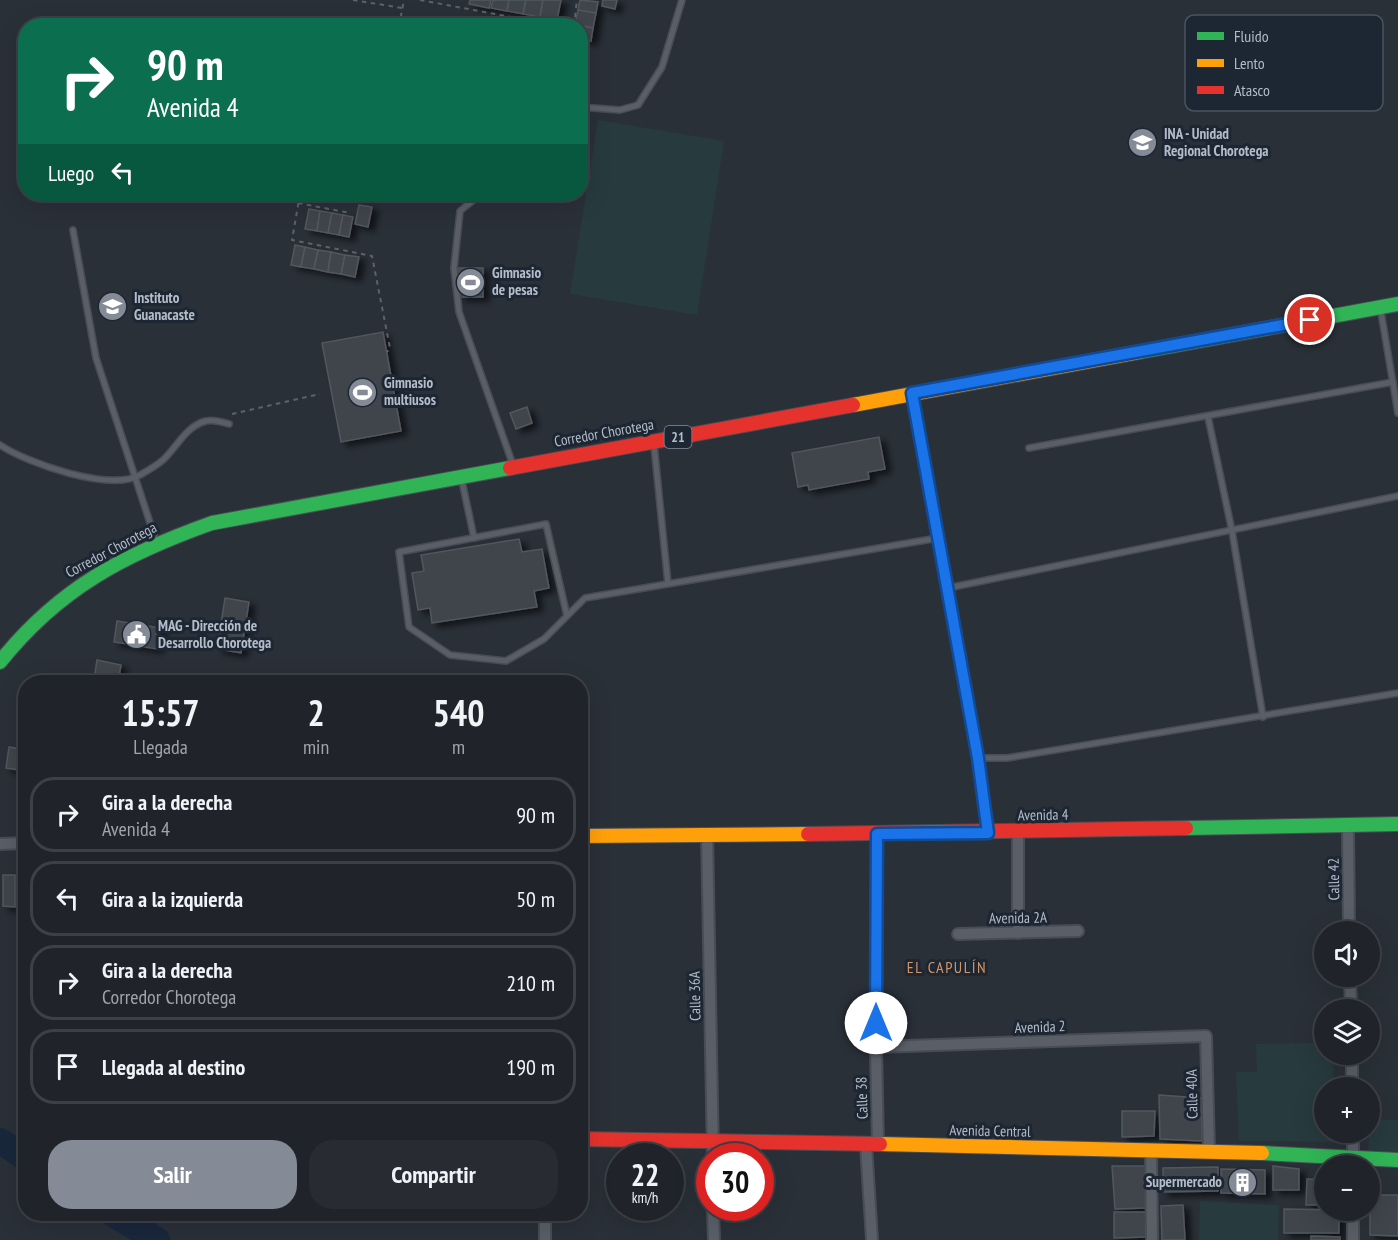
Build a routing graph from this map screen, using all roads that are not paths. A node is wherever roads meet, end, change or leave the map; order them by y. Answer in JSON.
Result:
{"nodes":[{"id":1,"x":682,"y":0,"type":"edge"},
{"id":2,"x":588,"y":108,"type":"edge"},
{"id":3,"x":472,"y":201,"type":"edge"},
{"id":4,"x":73,"y":230,"type":"dead end"},
{"id":5,"x":1398,"y":304,"type":"edge"},
{"id":6,"x":1380,"y":307,"type":"junction"},
{"id":7,"x":1393,"y":382,"type":"junction"},
{"id":8,"x":912,"y":393,"type":"junction"},
{"id":9,"x":1398,"y":413,"type":"edge"},
{"id":10,"x":1208,"y":417,"type":"junction"},
{"id":11,"x":229,"y":424,"type":"dead end"},
{"id":12,"x":653,"y":441,"type":"junction"},
{"id":13,"x":0,"y":445,"type":"edge"},
{"id":14,"x":1029,"y":448,"type":"dead end"},
{"id":15,"x":513,"y":467,"type":"junction"},
{"id":16,"x":461,"y":476,"type":"junction"},
{"id":17,"x":137,"y":477,"type":"junction"},
{"id":18,"x":1398,"y":496,"type":"edge"},
{"id":19,"x":1232,"y":531,"type":"junction"},
{"id":20,"x":474,"y":538,"type":"junction"},
{"id":21,"x":938,"y":538,"type":"junction"},
{"id":22,"x":157,"y":542,"type":"junction"},
{"id":23,"x":668,"y":584,"type":"junction"},
{"id":24,"x":948,"y":588,"type":"junction"},
{"id":25,"x":567,"y":616,"type":"junction"},
{"id":26,"x":0,"y":662,"type":"edge"},
{"id":27,"x":1398,"y":693,"type":"edge"},
{"id":28,"x":1263,"y":717,"type":"junction"},
{"id":29,"x":978,"y":758,"type":"junction"},
{"id":30,"x":1398,"y":824,"type":"edge"},
{"id":31,"x":1348,"y":826,"type":"junction"},
{"id":32,"x":1018,"y":832,"type":"junction"},
{"id":33,"x":988,"y":833,"type":"junction"},
{"id":34,"x":707,"y":834,"type":"junction"},
{"id":35,"x":877,"y":834,"type":"junction"},
{"id":36,"x":588,"y":836,"type":"edge"},
{"id":37,"x":18,"y":843,"type":"edge"},
{"id":38,"x":0,"y":844,"type":"edge"},
{"id":39,"x":1350,"y":921,"type":"edge"},
{"id":40,"x":1078,"y":931,"type":"dead end"},
{"id":41,"x":1018,"y":933,"type":"junction"},
{"id":42,"x":958,"y":934,"type":"dead end"},
{"id":43,"x":1206,"y":1036,"type":"joint"},
{"id":44,"x":876,"y":1047,"type":"junction"},
{"id":45,"x":588,"y":1140,"type":"edge"},
{"id":46,"x":713,"y":1143,"type":"edge"},
{"id":47,"x":872,"y":1145,"type":"junction"},
{"id":48,"x":774,"y":1148,"type":"edge"},
{"id":49,"x":696,"y":1149,"type":"edge"},
{"id":50,"x":1209,"y":1150,"type":"junction"},
{"id":51,"x":1151,"y":1151,"type":"junction"},
{"id":52,"x":1314,"y":1158,"type":"edge"},
{"id":53,"x":1380,"y":1160,"type":"edge"},
{"id":54,"x":1398,"y":1160,"type":"edge"},
{"id":55,"x":545,"y":1221,"type":"edge"},
{"id":56,"x":713,"y":1221,"type":"edge"},
{"id":57,"x":1353,"y":1221,"type":"edge"},
{"id":58,"x":545,"y":1240,"type":"edge"},
{"id":59,"x":714,"y":1240,"type":"edge"},
{"id":60,"x":872,"y":1240,"type":"edge"},
{"id":61,"x":1152,"y":1240,"type":"edge"},
{"id":62,"x":1353,"y":1240,"type":"edge"}],
"edges":[{"from":1,"to":2,"type":"lane"},
{"from":3,"to":15,"type":"lane"},
{"from":4,"to":17,"type":"lane"},
{"from":5,"to":6,"type":"street","name":"Corredor Chorotega","number":"21"},
{"from":6,"to":7,"type":"lane"},
{"from":6,"to":8,"type":"street","name":"Corredor Chorotega","number":"21"},
{"from":7,"to":9,"type":"lane"},
{"from":7,"to":10,"type":"lane"},
{"from":8,"to":12,"type":"street","name":"Corredor Chorotega","number":"21"},
{"from":8,"to":21,"type":"lane"},
{"from":10,"to":14,"type":"lane"},
{"from":10,"to":19,"type":"lane"},
{"from":11,"to":17,"type":"lane"},
{"from":12,"to":15,"type":"street","name":"Corredor Chorotega","number":"21"},
{"from":12,"to":23,"type":"lane"},
{"from":13,"to":17,"type":"lane"},
{"from":15,"to":16,"type":"street","name":"Corredor Chorotega","number":"21"},
{"from":16,"to":20,"type":"lane"},
{"from":16,"to":22,"type":"street","name":"Corredor Chorotega","number":"21"},
{"from":17,"to":22,"type":"lane"},
{"from":18,"to":19,"type":"lane"},
{"from":19,"to":24,"type":"lane"},
{"from":19,"to":28,"type":"lane"},
{"from":20,"to":25,"type":"lane"},
{"from":20,"to":25,"type":"lane"},
{"from":21,"to":23,"type":"lane"},
{"from":21,"to":24,"type":"lane"},
{"from":22,"to":26,"type":"street","name":"Corredor Chorotega","number":"21"},
{"from":23,"to":25,"type":"lane"},
{"from":24,"to":29,"type":"lane"},
{"from":27,"to":28,"type":"lane"},
{"from":28,"to":29,"type":"lane"},
{"from":29,"to":33,"type":"lane"},
{"from":30,"to":31,"type":"street","name":"Avenida 4"},
{"from":31,"to":32,"type":"street","name":"Avenida 4"},
{"from":31,"to":39,"type":"street","name":"Calle 42"},
{"from":32,"to":33,"type":"street","name":"Avenida 4"},
{"from":32,"to":41,"type":"street"},
{"from":33,"to":35,"type":"street","name":"Avenida 4"},
{"from":34,"to":35,"type":"street","name":"Avenida 4"},
{"from":34,"to":36,"type":"street","name":"Avenida 4"},
{"from":34,"to":46,"type":"street","name":"Calle 36A"},
{"from":35,"to":44,"type":"street","name":"Calle 38"},
{"from":37,"to":38,"type":"street"},
{"from":40,"to":41,"type":"street","name":"Avenida 2A"},
{"from":41,"to":42,"type":"street","name":"Avenida 2A"},
{"from":43,"to":44,"type":"street","name":"Avenida 2"},
{"from":43,"to":50,"type":"street","name":"Calle 40A"},
{"from":44,"to":47,"type":"street","name":"Calle 38"},
{"from":45,"to":49,"type":"street","name":"Avenida Central"},
{"from":47,"to":48,"type":"street","name":"Avenida Central"},
{"from":47,"to":51,"type":"street","name":"Avenida Central"},
{"from":47,"to":60,"type":"street","name":"Calle 38"},
{"from":50,"to":51,"type":"street","name":"Avenida Central"},
{"from":50,"to":52,"type":"street","name":"Avenida Central"},
{"from":51,"to":61,"type":"street"},
{"from":53,"to":54,"type":"street","name":"Avenida Central"},
{"from":55,"to":58,"type":"street"},
{"from":56,"to":59,"type":"street"},
{"from":57,"to":62,"type":"street"}]}
